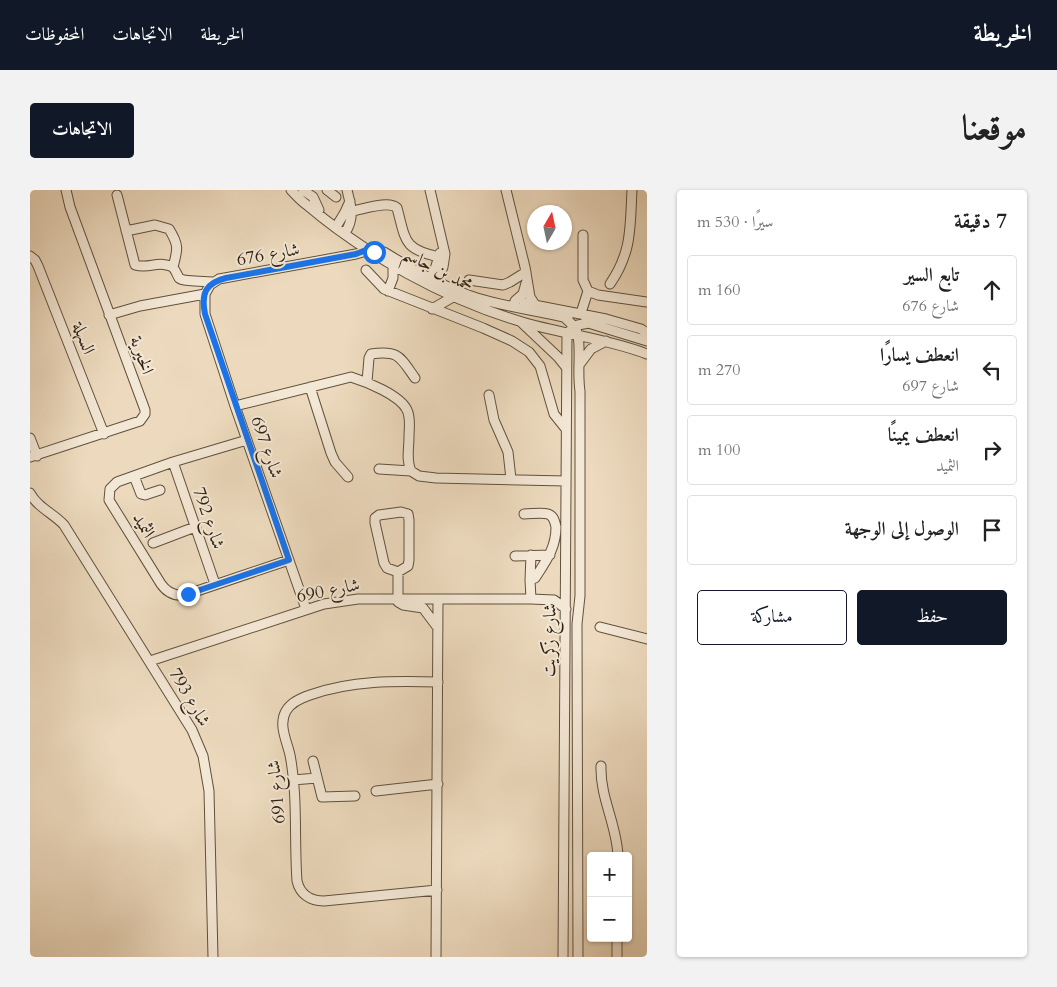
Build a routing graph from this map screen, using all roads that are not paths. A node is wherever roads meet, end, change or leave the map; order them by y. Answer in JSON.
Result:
{"nodes":[{"id":1,"x":66,"y":190,"type":"edge"},
{"id":2,"x":291,"y":190,"type":"edge"},
{"id":3,"x":327,"y":190,"type":"edge"},
{"id":4,"x":347,"y":190,"type":"edge"},
{"id":5,"x":430,"y":190,"type":"edge"},
{"id":6,"x":506,"y":190,"type":"edge"},
{"id":7,"x":632,"y":190,"type":"edge"},
{"id":8,"x":307,"y":193,"type":"edge"},
{"id":9,"x":116,"y":195,"type":"dead end"},
{"id":10,"x":336,"y":198,"type":"dead end"},
{"id":11,"x":350,"y":200,"type":"junction"},
{"id":12,"x":352,"y":211,"type":"junction"},
{"id":13,"x":337,"y":225,"type":"junction"},
{"id":14,"x":126,"y":231,"type":"junction"},
{"id":15,"x":346,"y":231,"type":"junction"},
{"id":16,"x":583,"y":235,"type":"dead end"},
{"id":17,"x":356,"y":241,"type":"junction"},
{"id":18,"x":442,"y":246,"type":"junction"},
{"id":19,"x":370,"y":250,"type":"junction"},
{"id":20,"x":351,"y":255,"type":"junction"},
{"id":21,"x":30,"y":256,"type":"edge"},
{"id":22,"x":439,"y":257,"type":"junction"},
{"id":23,"x":393,"y":265,"type":"junction"},
{"id":24,"x":173,"y":267,"type":"junction"},
{"id":25,"x":366,"y":270,"type":"dead end"},
{"id":26,"x":526,"y":276,"type":"junction"},
{"id":27,"x":469,"y":280,"type":"dead end"},
{"id":28,"x":214,"y":282,"type":"junction"},
{"id":29,"x":432,"y":282,"type":"junction"},
{"id":30,"x":610,"y":284,"type":"dead end"},
{"id":31,"x":498,"y":285,"type":"junction"},
{"id":32,"x":388,"y":291,"type":"junction"},
{"id":33,"x":588,"y":291,"type":"junction"},
{"id":34,"x":464,"y":293,"type":"junction"},
{"id":35,"x":205,"y":294,"type":"junction"},
{"id":36,"x":453,"y":297,"type":"junction"},
{"id":37,"x":496,"y":297,"type":"junction"},
{"id":38,"x":515,"y":301,"type":"junction"},
{"id":39,"x":647,"y":302,"type":"edge"},
{"id":40,"x":535,"y":305,"type":"junction"},
{"id":41,"x":432,"y":309,"type":"junction"},
{"id":42,"x":581,"y":314,"type":"junction"},
{"id":43,"x":110,"y":315,"type":"junction"},
{"id":44,"x":564,"y":317,"type":"junction"},
{"id":45,"x":521,"y":322,"type":"junction"},
{"id":46,"x":589,"y":323,"type":"junction"},
{"id":47,"x":573,"y":331,"type":"junction"},
{"id":48,"x":647,"y":333,"type":"edge"},
{"id":49,"x":606,"y":341,"type":"junction"},
{"id":50,"x":647,"y":341,"type":"edge"},
{"id":51,"x":647,"y":354,"type":"edge"},
{"id":52,"x":566,"y":368,"type":"junction"},
{"id":53,"x":578,"y":368,"type":"junction"},
{"id":54,"x":415,"y":378,"type":"dead end"},
{"id":55,"x":367,"y":382,"type":"junction"},
{"id":56,"x":310,"y":387,"type":"junction"},
{"id":57,"x":488,"y":395,"type":"dead end"},
{"id":58,"x":235,"y":406,"type":"junction"},
{"id":59,"x":566,"y":429,"type":"junction"},
{"id":60,"x":104,"y":434,"type":"junction"},
{"id":61,"x":30,"y":438,"type":"edge"},
{"id":62,"x":247,"y":440,"type":"junction"},
{"id":63,"x":33,"y":456,"type":"edge"},
{"id":64,"x":173,"y":462,"type":"junction"},
{"id":65,"x":379,"y":469,"type":"dead end"},
{"id":66,"x":411,"y":471,"type":"junction"},
{"id":67,"x":134,"y":476,"type":"junction"},
{"id":68,"x":348,"y":477,"type":"dead end"},
{"id":69,"x":511,"y":479,"type":"junction"},
{"id":70,"x":566,"y":481,"type":"junction"},
{"id":71,"x":160,"y":490,"type":"dead end"},
{"id":72,"x":30,"y":493,"type":"edge"},
{"id":73,"x":524,"y":514,"type":"dead end"},
{"id":74,"x":195,"y":527,"type":"junction"},
{"id":75,"x":153,"y":543,"type":"dead end"},
{"id":76,"x":531,"y":555,"type":"junction"},
{"id":77,"x":550,"y":555,"type":"junction"},
{"id":78,"x":515,"y":556,"type":"dead end"},
{"id":79,"x":289,"y":560,"type":"junction"},
{"id":80,"x":398,"y":572,"type":"junction"},
{"id":81,"x":530,"y":580,"type":"junction"},
{"id":82,"x":215,"y":584,"type":"junction"},
{"id":83,"x":566,"y":590,"type":"junction"},
{"id":84,"x":397,"y":598,"type":"junction"},
{"id":85,"x":438,"y":598,"type":"junction"},
{"id":86,"x":531,"y":599,"type":"junction"},
{"id":87,"x":549,"y":599,"type":"junction"},
{"id":88,"x":306,"y":609,"type":"junction"},
{"id":89,"x":566,"y":609,"type":"junction"},
{"id":90,"x":600,"y":626,"type":"dead end"},
{"id":91,"x":438,"y":628,"type":"junction"},
{"id":92,"x":647,"y":639,"type":"edge"},
{"id":93,"x":150,"y":661,"type":"junction"},
{"id":94,"x":438,"y":682,"type":"junction"},
{"id":95,"x":313,"y":760,"type":"dead end"},
{"id":96,"x":601,"y":766,"type":"dead end"},
{"id":97,"x":316,"y":778,"type":"junction"},
{"id":98,"x":294,"y":780,"type":"junction"},
{"id":99,"x":438,"y":784,"type":"junction"},
{"id":100,"x":376,"y":791,"type":"dead end"},
{"id":101,"x":354,"y":796,"type":"dead end"},
{"id":102,"x":618,"y":852,"type":"edge"},
{"id":103,"x":437,"y":890,"type":"junction"},
{"id":104,"x":617,"y":942,"type":"edge"},
{"id":105,"x":213,"y":957,"type":"edge"},
{"id":106,"x":436,"y":957,"type":"edge"},
{"id":107,"x":562,"y":957,"type":"edge"},
{"id":108,"x":578,"y":957,"type":"edge"},
{"id":109,"x":617,"y":957,"type":"edge"}],
"edges":[{"from":1,"to":43,"type":"street","name":"الخيرية"},
{"from":2,"to":8,"type":"street","name":"محمد بن جاسم"},
{"from":3,"to":10,"type":"street"},
{"from":4,"to":11,"type":"street"},
{"from":5,"to":18,"type":"street"},
{"from":6,"to":26,"type":"street"},
{"from":7,"to":30,"type":"street"},
{"from":8,"to":13,"type":"street","name":"محمد بن جاسم"},
{"from":8,"to":13,"type":"street","name":"محمد بن جاسم"},
{"from":9,"to":14,"type":"street"},
{"from":11,"to":12,"type":"street"},
{"from":11,"to":13,"type":"street"},
{"from":12,"to":15,"type":"street"},
{"from":12,"to":22,"type":"street"},
{"from":13,"to":15,"type":"street","name":"محمد بن جاسم"},
{"from":14,"to":24,"type":"street"},
{"from":14,"to":24,"type":"street"},
{"from":15,"to":17,"type":"street","name":"محمد بن جاسم"},
{"from":15,"to":29,"type":"street","name":"محمد بن جاسم"},
{"from":16,"to":33,"type":"street"},
{"from":17,"to":19,"type":"street","name":"محمد بن جاسم"},
{"from":17,"to":20,"type":"street"},
{"from":18,"to":22,"type":"street"},
{"from":18,"to":29,"type":"street"},
{"from":19,"to":20,"type":"street","name":"شارع 676"},
{"from":19,"to":23,"type":"street","name":"محمد بن جاسم"},
{"from":20,"to":28,"type":"street","name":"شارع 676"},
{"from":21,"to":60,"type":"street","name":"السهلة"},
{"from":22,"to":29,"type":"street"},
{"from":23,"to":29,"type":"street","name":"محمد بن جاسم"},
{"from":23,"to":32,"type":"street"},
{"from":24,"to":28,"type":"street","name":"شارع 676"},
{"from":25,"to":32,"type":"street"},
{"from":26,"to":31,"type":"street"},
{"from":26,"to":38,"type":"street"},
{"from":26,"to":40,"type":"street"},
{"from":27,"to":31,"type":"street"},
{"from":28,"to":35,"type":"street"},
{"from":29,"to":34,"type":"street","name":"محمد بن جاسم"},
{"from":29,"to":36,"type":"street","name":"محمد بن جاسم"},
{"from":31,"to":37,"type":"street"},
{"from":32,"to":41,"type":"street"},
{"from":33,"to":39,"type":"street"},
{"from":33,"to":42,"type":"street"},
{"from":34,"to":37,"type":"street"},
{"from":34,"to":44,"type":"street","name":"محمد بن جاسم"},
{"from":35,"to":43,"type":"street"},
{"from":35,"to":58,"type":"street","name":"شارع 697"},
{"from":36,"to":41,"type":"street"},
{"from":36,"to":45,"type":"street","name":"محمد بن جاسم"},
{"from":37,"to":38,"type":"street"},
{"from":38,"to":40,"type":"street"},
{"from":40,"to":42,"type":"street"},
{"from":41,"to":59,"type":"street"},
{"from":42,"to":48,"type":"street"},
{"from":43,"to":60,"type":"street","name":"الخيرية"},
{"from":44,"to":46,"type":"street","name":"محمد بن جاسم"},
{"from":44,"to":47,"type":"street"},
{"from":45,"to":47,"type":"street","name":"محمد بن جاسم"},
{"from":45,"to":52,"type":"street"},
{"from":46,"to":47,"type":"street"},
{"from":46,"to":50,"type":"street","name":"محمد بن جاسم"},
{"from":47,"to":49,"type":"street","name":"محمد بن جاسم"},
{"from":47,"to":52,"type":"street","name":"شارع زكريت"},
{"from":47,"to":53,"type":"street","name":"شارع زكريت"},
{"from":49,"to":51,"type":"street","name":"محمد بن جاسم"},
{"from":49,"to":53,"type":"street"},
{"from":52,"to":59,"type":"street","name":"شارع زكريت"},
{"from":53,"to":108,"type":"street","name":"شارع زكريت"},
{"from":54,"to":55,"type":"street"},
{"from":55,"to":56,"type":"street"},
{"from":55,"to":66,"type":"street"},
{"from":56,"to":58,"type":"street"},
{"from":56,"to":68,"type":"street"},
{"from":57,"to":69,"type":"street"},
{"from":58,"to":62,"type":"street","name":"شارع 697"},
{"from":59,"to":70,"type":"street","name":"شارع زكريت"},
{"from":60,"to":63,"type":"street","name":"الخيرية"},
{"from":61,"to":63,"type":"street"},
{"from":62,"to":64,"type":"street","name":"الثميد"},
{"from":62,"to":79,"type":"street","name":"شارع 697"},
{"from":64,"to":67,"type":"street","name":"الثميد"},
{"from":64,"to":74,"type":"street","name":"شارع 792"},
{"from":65,"to":66,"type":"street"},
{"from":66,"to":69,"type":"street"},
{"from":67,"to":71,"type":"street"},
{"from":67,"to":82,"type":"street","name":"الثميد"},
{"from":69,"to":70,"type":"street"},
{"from":70,"to":83,"type":"street","name":"شارع زكريت"},
{"from":72,"to":93,"type":"street","name":"شارع 793"},
{"from":73,"to":77,"type":"street"},
{"from":74,"to":75,"type":"street"},
{"from":74,"to":82,"type":"street","name":"شارع 792"},
{"from":76,"to":77,"type":"street"},
{"from":76,"to":78,"type":"street"},
{"from":76,"to":81,"type":"street"},
{"from":77,"to":81,"type":"street"},
{"from":79,"to":82,"type":"street","name":"الثميد"},
{"from":79,"to":88,"type":"street","name":"شارع 697"},
{"from":80,"to":80,"type":"street"},
{"from":80,"to":84,"type":"street"},
{"from":81,"to":86,"type":"street"},
{"from":83,"to":87,"type":"street","name":"شارع 690"},
{"from":83,"to":89,"type":"street","name":"شارع زكريت"},
{"from":84,"to":85,"type":"street","name":"شارع 690"},
{"from":84,"to":88,"type":"street","name":"شارع 690"},
{"from":84,"to":91,"type":"street"},
{"from":85,"to":86,"type":"street","name":"شارع 690"},
{"from":85,"to":91,"type":"street"},
{"from":86,"to":87,"type":"street","name":"شارع 690"},
{"from":87,"to":89,"type":"street"},
{"from":88,"to":93,"type":"street","name":"شارع 690"},
{"from":89,"to":107,"type":"street","name":"شارع زكريت"},
{"from":90,"to":92,"type":"street"},
{"from":91,"to":94,"type":"street"},
{"from":93,"to":105,"type":"street","name":"شارع 793"},
{"from":94,"to":98,"type":"street","name":"شارع 691"},
{"from":94,"to":99,"type":"street"},
{"from":95,"to":97,"type":"street"},
{"from":96,"to":102,"type":"street"},
{"from":97,"to":98,"type":"street"},
{"from":97,"to":101,"type":"street"},
{"from":98,"to":103,"type":"street","name":"شارع 691"},
{"from":99,"to":100,"type":"street"},
{"from":99,"to":103,"type":"street"},
{"from":103,"to":106,"type":"street"},
{"from":104,"to":109,"type":"street"}]}
